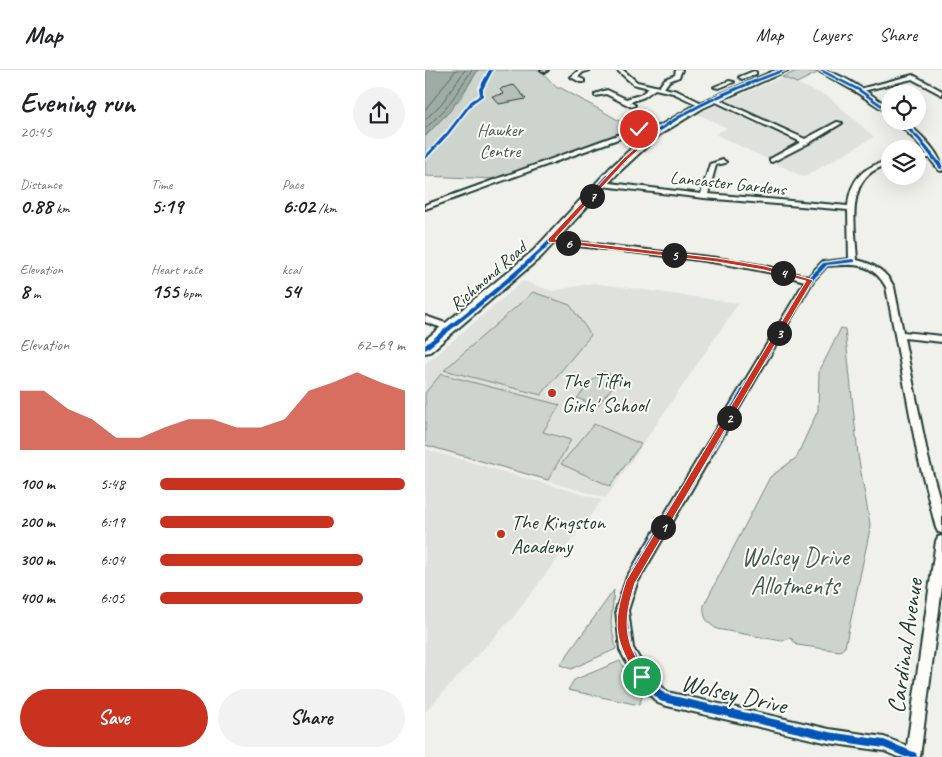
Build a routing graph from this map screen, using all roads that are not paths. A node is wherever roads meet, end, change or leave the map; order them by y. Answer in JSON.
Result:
{"nodes":[{"id":1,"x":582,"y":70,"type":"edge"},
{"id":2,"x":620,"y":70,"type":"edge"},
{"id":3,"x":679,"y":70,"type":"edge"},
{"id":4,"x":785,"y":70,"type":"edge"},
{"id":5,"x":820,"y":70,"type":"edge"},
{"id":6,"x":912,"y":70,"type":"edge"},
{"id":7,"x":744,"y":77,"type":"dead end"},
{"id":8,"x":756,"y":77,"type":"junction"},
{"id":9,"x":913,"y":77,"type":"junction"},
{"id":10,"x":582,"y":81,"type":"dead end"},
{"id":11,"x":717,"y":87,"type":"dead end"},
{"id":12,"x":656,"y":88,"type":"junction"},
{"id":13,"x":613,"y":89,"type":"dead end"},
{"id":14,"x":740,"y":89,"type":"junction"},
{"id":15,"x":859,"y":90,"type":"junction"},
{"id":16,"x":607,"y":92,"type":"junction"},
{"id":17,"x":942,"y":93,"type":"edge"},
{"id":18,"x":597,"y":95,"type":"dead end"},
{"id":19,"x":715,"y":100,"type":"junction"},
{"id":20,"x":703,"y":105,"type":"junction"},
{"id":21,"x":881,"y":106,"type":"edge"},
{"id":22,"x":839,"y":123,"type":"dead end"},
{"id":23,"x":656,"y":128,"type":"junction"},
{"id":24,"x":908,"y":130,"type":"edge"},
{"id":25,"x":807,"y":142,"type":"junction"},
{"id":26,"x":933,"y":156,"type":"junction"},
{"id":27,"x":926,"y":157,"type":"edge"},
{"id":28,"x":772,"y":160,"type":"dead end"},
{"id":29,"x":723,"y":162,"type":"dead end"},
{"id":30,"x":881,"y":166,"type":"edge"},
{"id":31,"x":942,"y":168,"type":"edge"},
{"id":32,"x":602,"y":184,"type":"junction"},
{"id":33,"x":704,"y":196,"type":"junction"},
{"id":34,"x":425,"y":207,"type":"edge"},
{"id":35,"x":851,"y":208,"type":"junction"},
{"id":36,"x":551,"y":241,"type":"junction"},
{"id":37,"x":853,"y":262,"type":"junction"},
{"id":38,"x":810,"y":280,"type":"junction"},
{"id":39,"x":425,"y":319,"type":"edge"},
{"id":40,"x":451,"y":328,"type":"junction"},
{"id":41,"x":898,"y":334,"type":"junction"},
{"id":42,"x":942,"y":339,"type":"edge"},
{"id":43,"x":425,"y":348,"type":"edge"},
{"id":44,"x":942,"y":528,"type":"edge"},
{"id":45,"x":942,"y":541,"type":"edge"},
{"id":46,"x":913,"y":757,"type":"edge"}],
"edges":[{"from":1,"to":10,"type":"street"},
{"from":2,"to":12,"type":"street"},
{"from":3,"to":12,"type":"street"},
{"from":4,"to":8,"type":"main road","name":"Richmond Road"},
{"from":5,"to":15,"type":"street"},
{"from":6,"to":9,"type":"street"},
{"from":7,"to":8,"type":"street"},
{"from":8,"to":14,"type":"main road","name":"Richmond Road"},
{"from":9,"to":15,"type":"street"},
{"from":9,"to":17,"type":"street"},
{"from":11,"to":14,"type":"street"},
{"from":12,"to":16,"type":"street"},
{"from":12,"to":20,"type":"street"},
{"from":13,"to":16,"type":"street"},
{"from":14,"to":19,"type":"main road","name":"Richmond Road"},
{"from":15,"to":21,"type":"street"},
{"from":16,"to":18,"type":"street"},
{"from":19,"to":20,"type":"main road","name":"Richmond Road"},
{"from":19,"to":25,"type":"street"},
{"from":20,"to":23,"type":"main road","name":"Richmond Road"},
{"from":22,"to":25,"type":"street"},
{"from":23,"to":32,"type":"main road","name":"Richmond Road"},
{"from":23,"to":34,"type":"street"},
{"from":24,"to":26,"type":"street"},
{"from":25,"to":28,"type":"street"},
{"from":26,"to":27,"type":"street"},
{"from":26,"to":31,"type":"street"},
{"from":29,"to":33,"type":"street"},
{"from":30,"to":35,"type":"street"},
{"from":32,"to":33,"type":"street","name":"Lancaster Gardens"},
{"from":32,"to":36,"type":"main road","name":"Richmond Road"},
{"from":33,"to":35,"type":"street","name":"Lancaster Gardens"},
{"from":35,"to":37,"type":"street"},
{"from":36,"to":38,"type":"street"},
{"from":36,"to":40,"type":"main road","name":"Richmond Road"},
{"from":37,"to":38,"type":"street","name":"Wolsey Drive"},
{"from":37,"to":41,"type":"street"},
{"from":38,"to":46,"type":"street","name":"Wolsey Drive"},
{"from":39,"to":40,"type":"street"},
{"from":40,"to":43,"type":"main road","name":"Richmond Road"},
{"from":41,"to":42,"type":"street"},
{"from":41,"to":44,"type":"street"},
{"from":45,"to":46,"type":"street","name":"Cardinal Avenue"}]}
